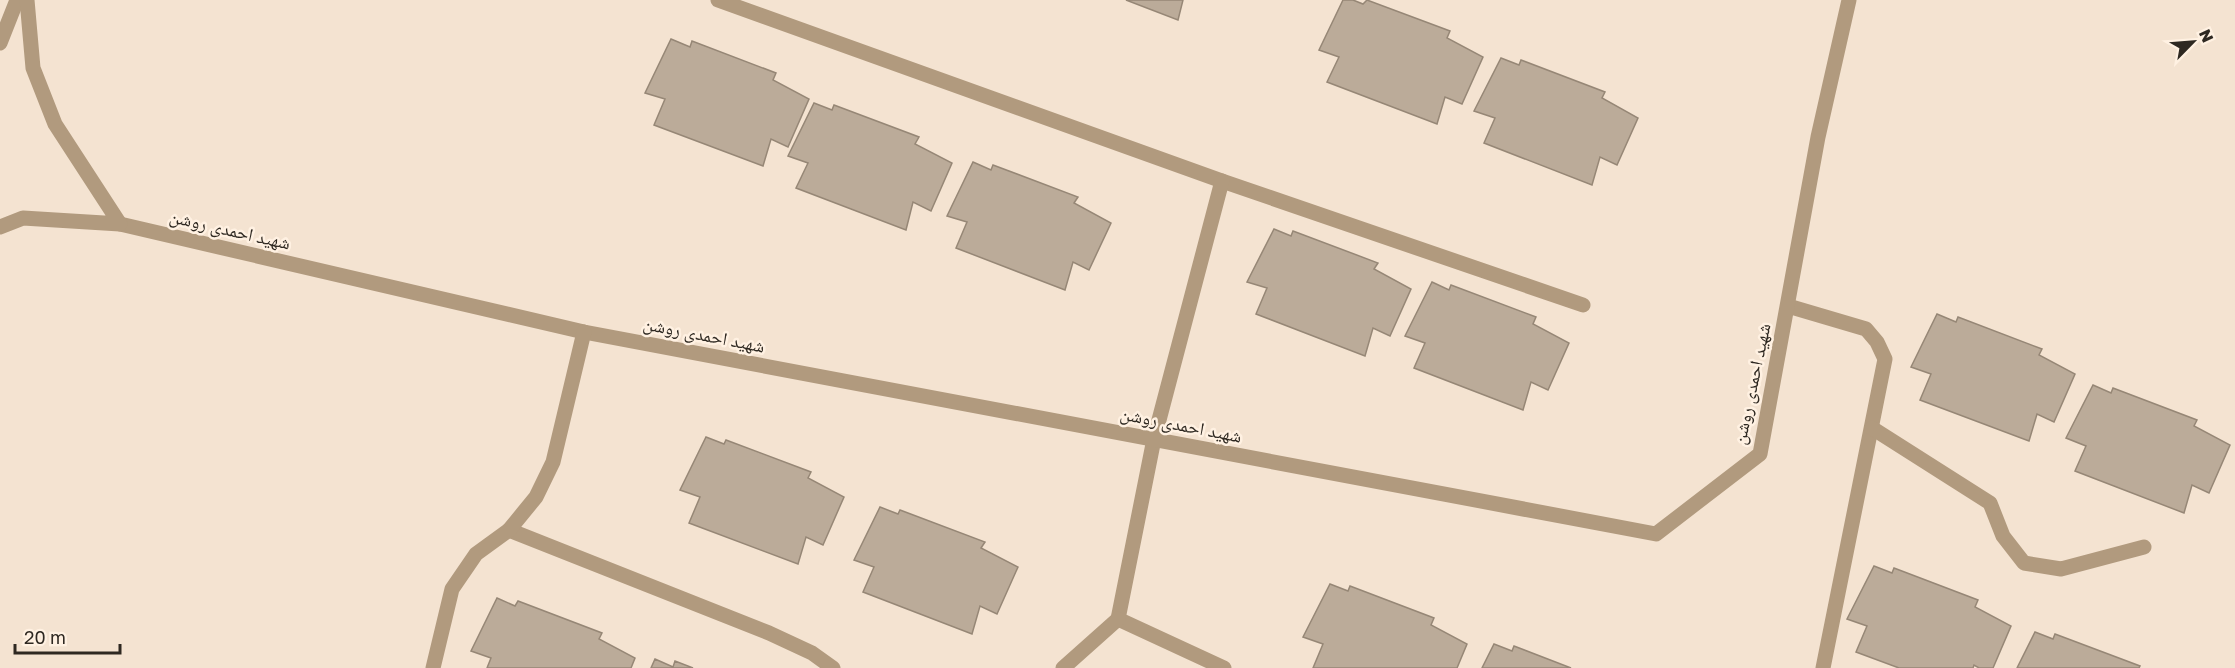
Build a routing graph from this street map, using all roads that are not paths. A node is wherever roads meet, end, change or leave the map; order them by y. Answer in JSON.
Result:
{"nodes":[{"id":1,"x":17,"y":0,"type":"edge"},
{"id":2,"x":27,"y":0,"type":"edge"},
{"id":3,"x":718,"y":0,"type":"edge"},
{"id":4,"x":1850,"y":0,"type":"edge"},
{"id":5,"x":0,"y":43,"type":"edge"},
{"id":6,"x":1222,"y":181,"type":"junction"},
{"id":7,"x":120,"y":224,"type":"junction"},
{"id":8,"x":0,"y":227,"type":"edge"},
{"id":9,"x":1583,"y":305,"type":"dead end"},
{"id":10,"x":1788,"y":306,"type":"junction"},
{"id":11,"x":584,"y":332,"type":"junction"},
{"id":12,"x":1872,"y":428,"type":"junction"},
{"id":13,"x":1154,"y":439,"type":"junction"},
{"id":14,"x":509,"y":530,"type":"junction"},
{"id":15,"x":2144,"y":547,"type":"dead end"},
{"id":16,"x":1118,"y":618,"type":"junction"},
{"id":17,"x":433,"y":668,"type":"edge"},
{"id":18,"x":833,"y":668,"type":"edge"},
{"id":19,"x":1063,"y":668,"type":"edge"},
{"id":20,"x":1224,"y":668,"type":"edge"},
{"id":21,"x":1823,"y":668,"type":"edge"}],
"edges":[{"from":1,"to":5,"type":"street"},
{"from":2,"to":7,"type":"street"},
{"from":3,"to":6,"type":"street"},
{"from":4,"to":10,"type":"street","name":"شهید احمدی روشن"},
{"from":6,"to":9,"type":"street"},
{"from":6,"to":13,"type":"street"},
{"from":7,"to":8,"type":"street","name":"شهید احمدی روشن"},
{"from":7,"to":11,"type":"street","name":"شهید احمدی روشن"},
{"from":10,"to":12,"type":"street"},
{"from":10,"to":13,"type":"street","name":"شهید احمدی روشن"},
{"from":11,"to":13,"type":"street","name":"شهید احمدی روشن"},
{"from":11,"to":14,"type":"street"},
{"from":12,"to":15,"type":"street"},
{"from":12,"to":21,"type":"street"},
{"from":13,"to":16,"type":"street"},
{"from":14,"to":17,"type":"street"},
{"from":14,"to":18,"type":"street"},
{"from":16,"to":19,"type":"street"},
{"from":16,"to":20,"type":"street"}]}
